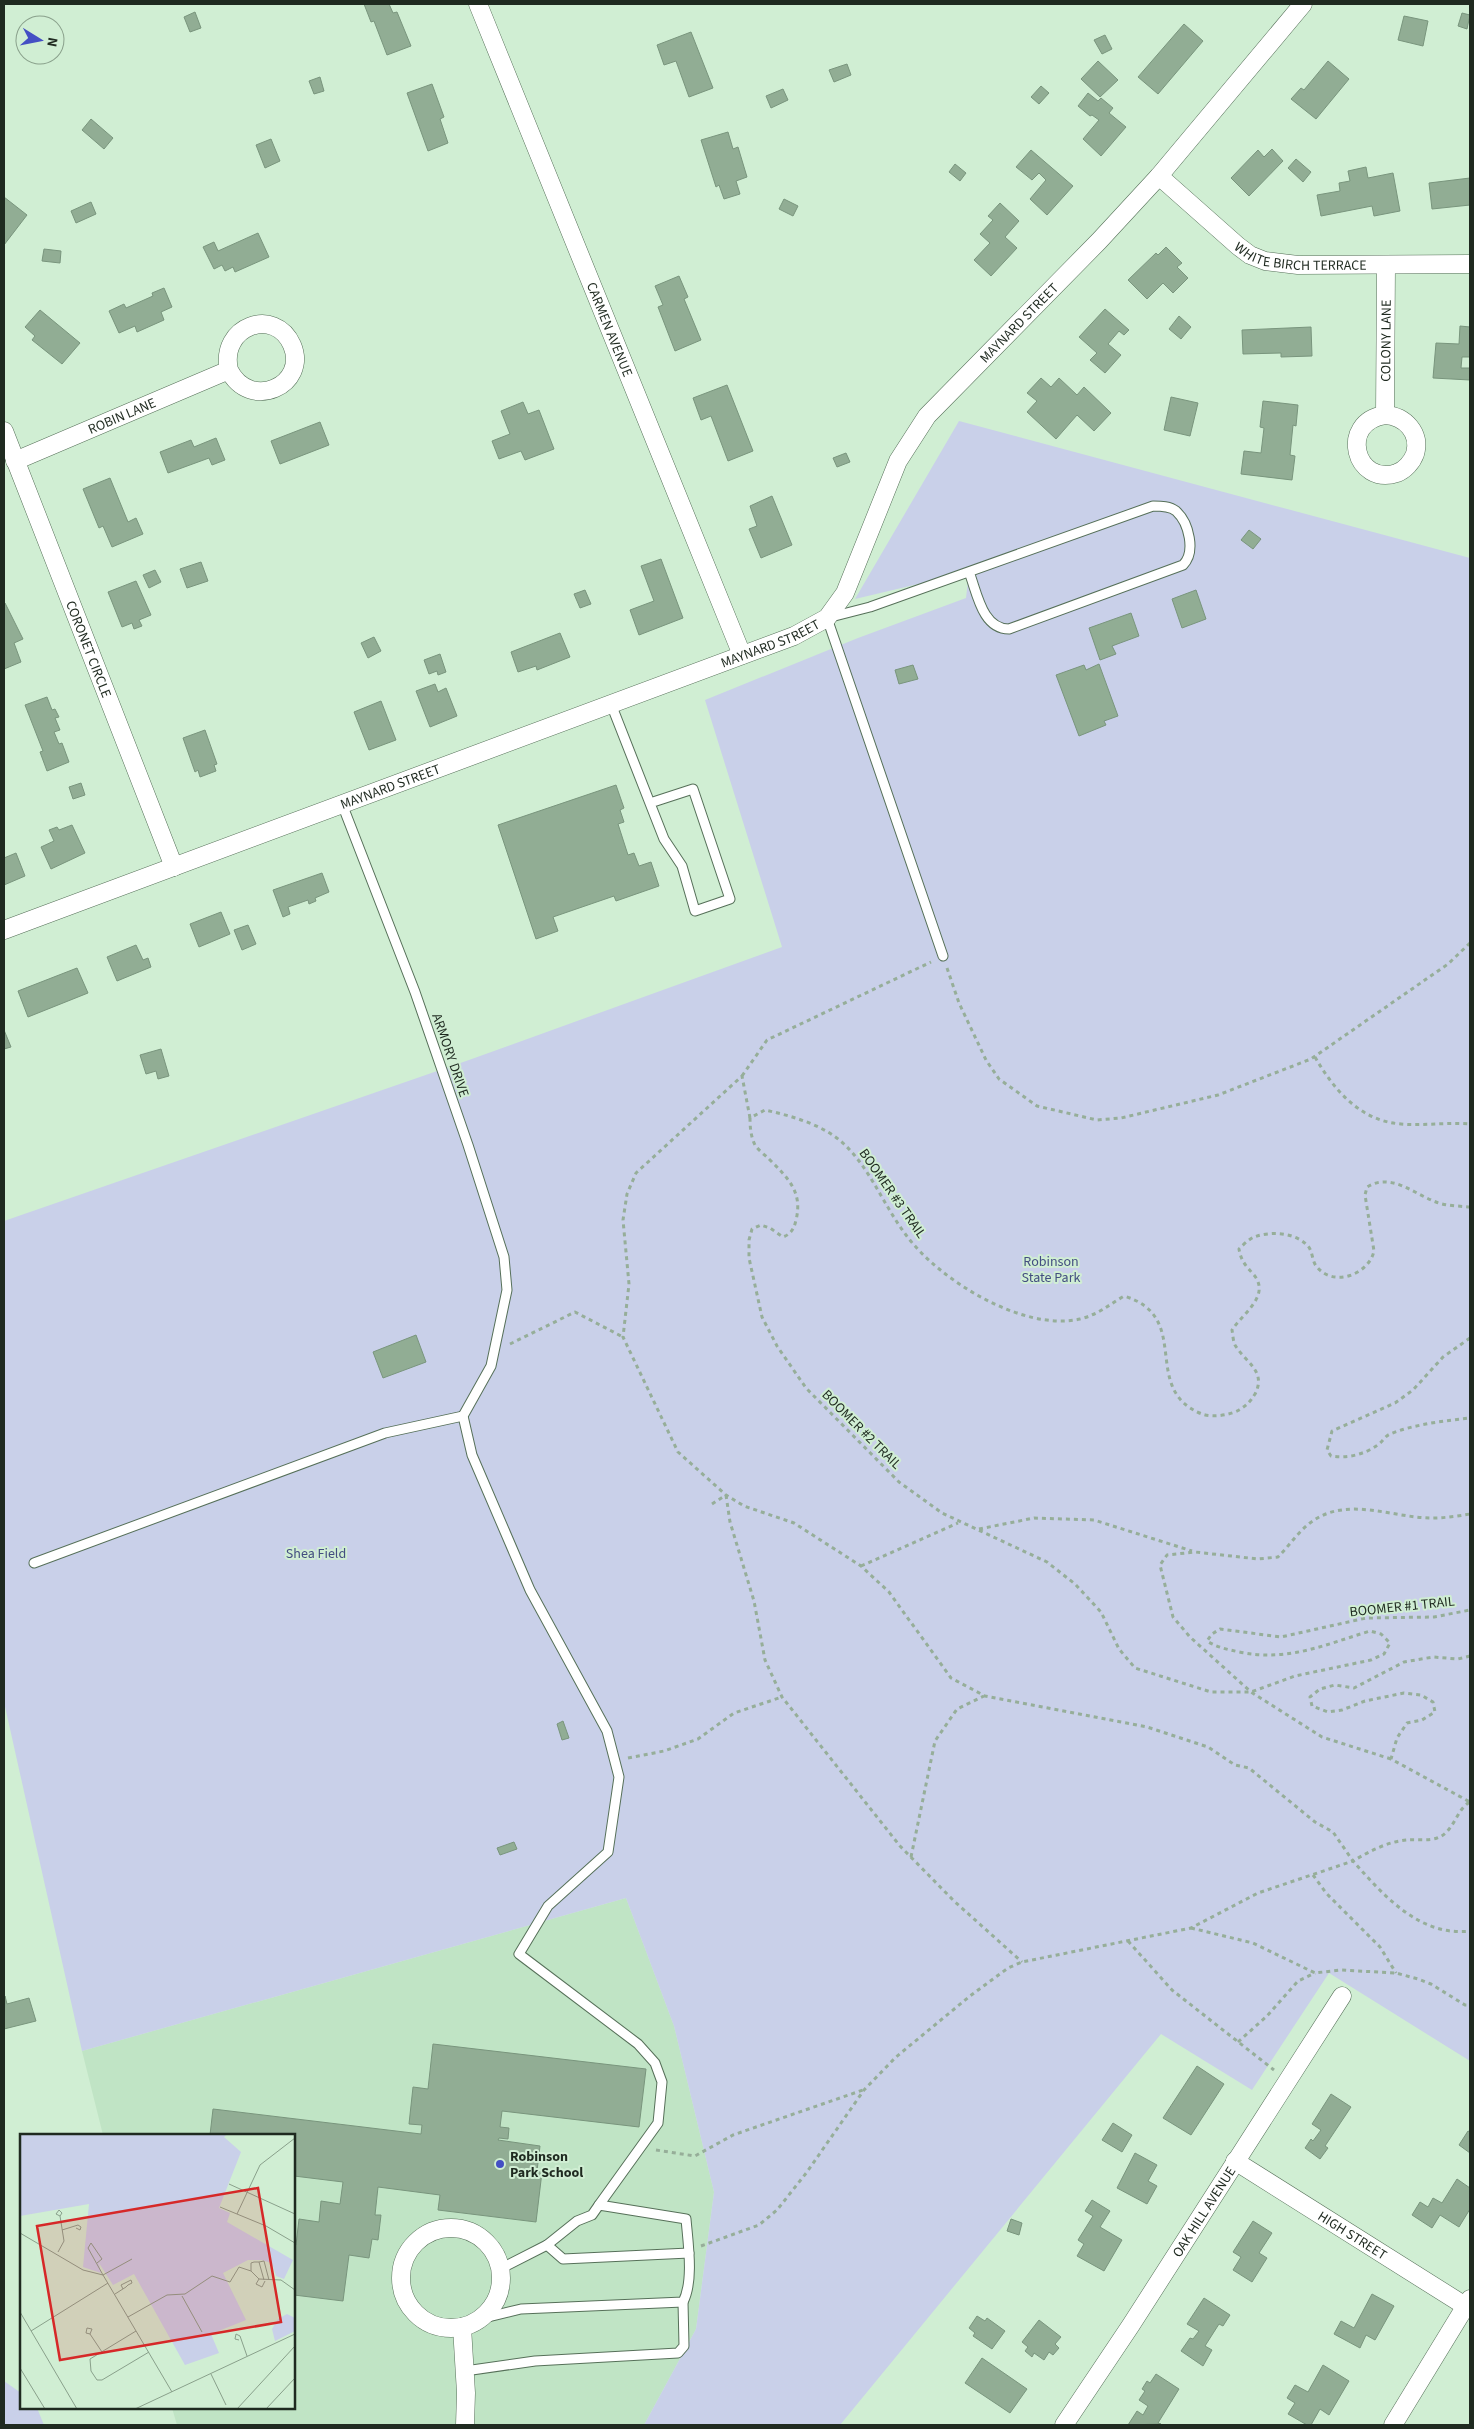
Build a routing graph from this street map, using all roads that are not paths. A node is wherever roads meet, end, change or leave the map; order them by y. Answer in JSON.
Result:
{"nodes":[{"id":1,"x":478,"y":4,"type":"edge"},
{"id":2,"x":1303,"y":4,"type":"edge"},
{"id":3,"x":1159,"y":176,"type":"junction"},
{"id":4,"x":1470,"y":264,"type":"edge"},
{"id":5,"x":1386,"y":265,"type":"junction"},
{"id":6,"x":229,"y":370,"type":"dead end"},
{"id":7,"x":1385,"y":415,"type":"dead end"},
{"id":8,"x":4,"y":431,"type":"edge"},
{"id":9,"x":16,"y":461,"type":"junction"},
{"id":10,"x":969,"y":572,"type":"junction"},
{"id":11,"x":827,"y":618,"type":"junction"},
{"id":12,"x":742,"y":655,"type":"junction"},
{"id":13,"x":611,"y":704,"type":"junction"},
{"id":14,"x":650,"y":803,"type":"junction"},
{"id":15,"x":342,"y":804,"type":"junction"},
{"id":16,"x":174,"y":867,"type":"junction"},
{"id":17,"x":4,"y":930,"type":"edge"},
{"id":18,"x":943,"y":956,"type":"road end"},
{"id":19,"x":463,"y":1416,"type":"junction"},
{"id":20,"x":34,"y":1563,"type":"dead end"},
{"id":21,"x":1342,"y":1996,"type":"dead end"},
{"id":22,"x":1235,"y":2161,"type":"junction"},
{"id":23,"x":599,"y":2205,"type":"junction"},
{"id":24,"x":548,"y":2244,"type":"junction"},
{"id":25,"x":690,"y":2253,"type":"junction"},
{"id":26,"x":500,"y":2269,"type":"junction"},
{"id":27,"x":683,"y":2302,"type":"junction"},
{"id":28,"x":1469,"y":2305,"type":"edge"},
{"id":29,"x":480,"y":2319,"type":"junction"},
{"id":30,"x":462,"y":2327,"type":"junction"},
{"id":31,"x":465,"y":2371,"type":"junction"},
{"id":32,"x":465,"y":2425,"type":"edge"},
{"id":33,"x":1064,"y":2425,"type":"edge"},
{"id":34,"x":1393,"y":2425,"type":"edge"}],
"edges":[{"from":1,"to":12,"type":"street","name":"CARMEN AVENUE"},
{"from":2,"to":3,"type":"street","name":"MAYNARD STREET"},
{"from":3,"to":5,"type":"street","name":"WHITE BIRCH TERRACE"},
{"from":3,"to":11,"type":"street","name":"MAYNARD STREET"},
{"from":4,"to":5,"type":"street","name":"WHITE BIRCH TERRACE"},
{"from":5,"to":7,"type":"street","name":"COLONY LANE"},
{"from":6,"to":9,"type":"street","name":"ROBIN LANE"},
{"from":8,"to":9,"type":"street","name":"CORONET CIRCLE"},
{"from":9,"to":16,"type":"street","name":"CORONET CIRCLE"},
{"from":10,"to":10,"type":"lane"},
{"from":10,"to":11,"type":"lane"},
{"from":11,"to":12,"type":"street","name":"MAYNARD STREET"},
{"from":11,"to":18,"type":"lane"},
{"from":12,"to":13,"type":"street","name":"MAYNARD STREET"},
{"from":13,"to":14,"type":"lane"},
{"from":13,"to":15,"type":"street","name":"MAYNARD STREET"},
{"from":14,"to":14,"type":"lane"},
{"from":15,"to":16,"type":"street","name":"MAYNARD STREET"},
{"from":15,"to":19,"type":"lane","name":"ARMORY DRIVE"},
{"from":16,"to":17,"type":"street","name":"MAYNARD STREET"},
{"from":19,"to":20,"type":"lane"},
{"from":19,"to":23,"type":"lane"},
{"from":21,"to":22,"type":"street","name":"OAK HILL AVENUE"},
{"from":22,"to":28,"type":"street","name":"HIGH STREET"},
{"from":22,"to":33,"type":"street","name":"OAK HILL AVENUE"},
{"from":23,"to":24,"type":"lane"},
{"from":23,"to":25,"type":"lane"},
{"from":24,"to":25,"type":"lane"},
{"from":24,"to":26,"type":"lane"},
{"from":25,"to":27,"type":"lane"},
{"from":26,"to":29,"type":"street"},
{"from":26,"to":30,"type":"street"},
{"from":27,"to":29,"type":"lane"},
{"from":27,"to":31,"type":"lane"},
{"from":28,"to":34,"type":"street"},
{"from":29,"to":30,"type":"street"},
{"from":30,"to":31,"type":"street"},
{"from":31,"to":32,"type":"street"}]}
